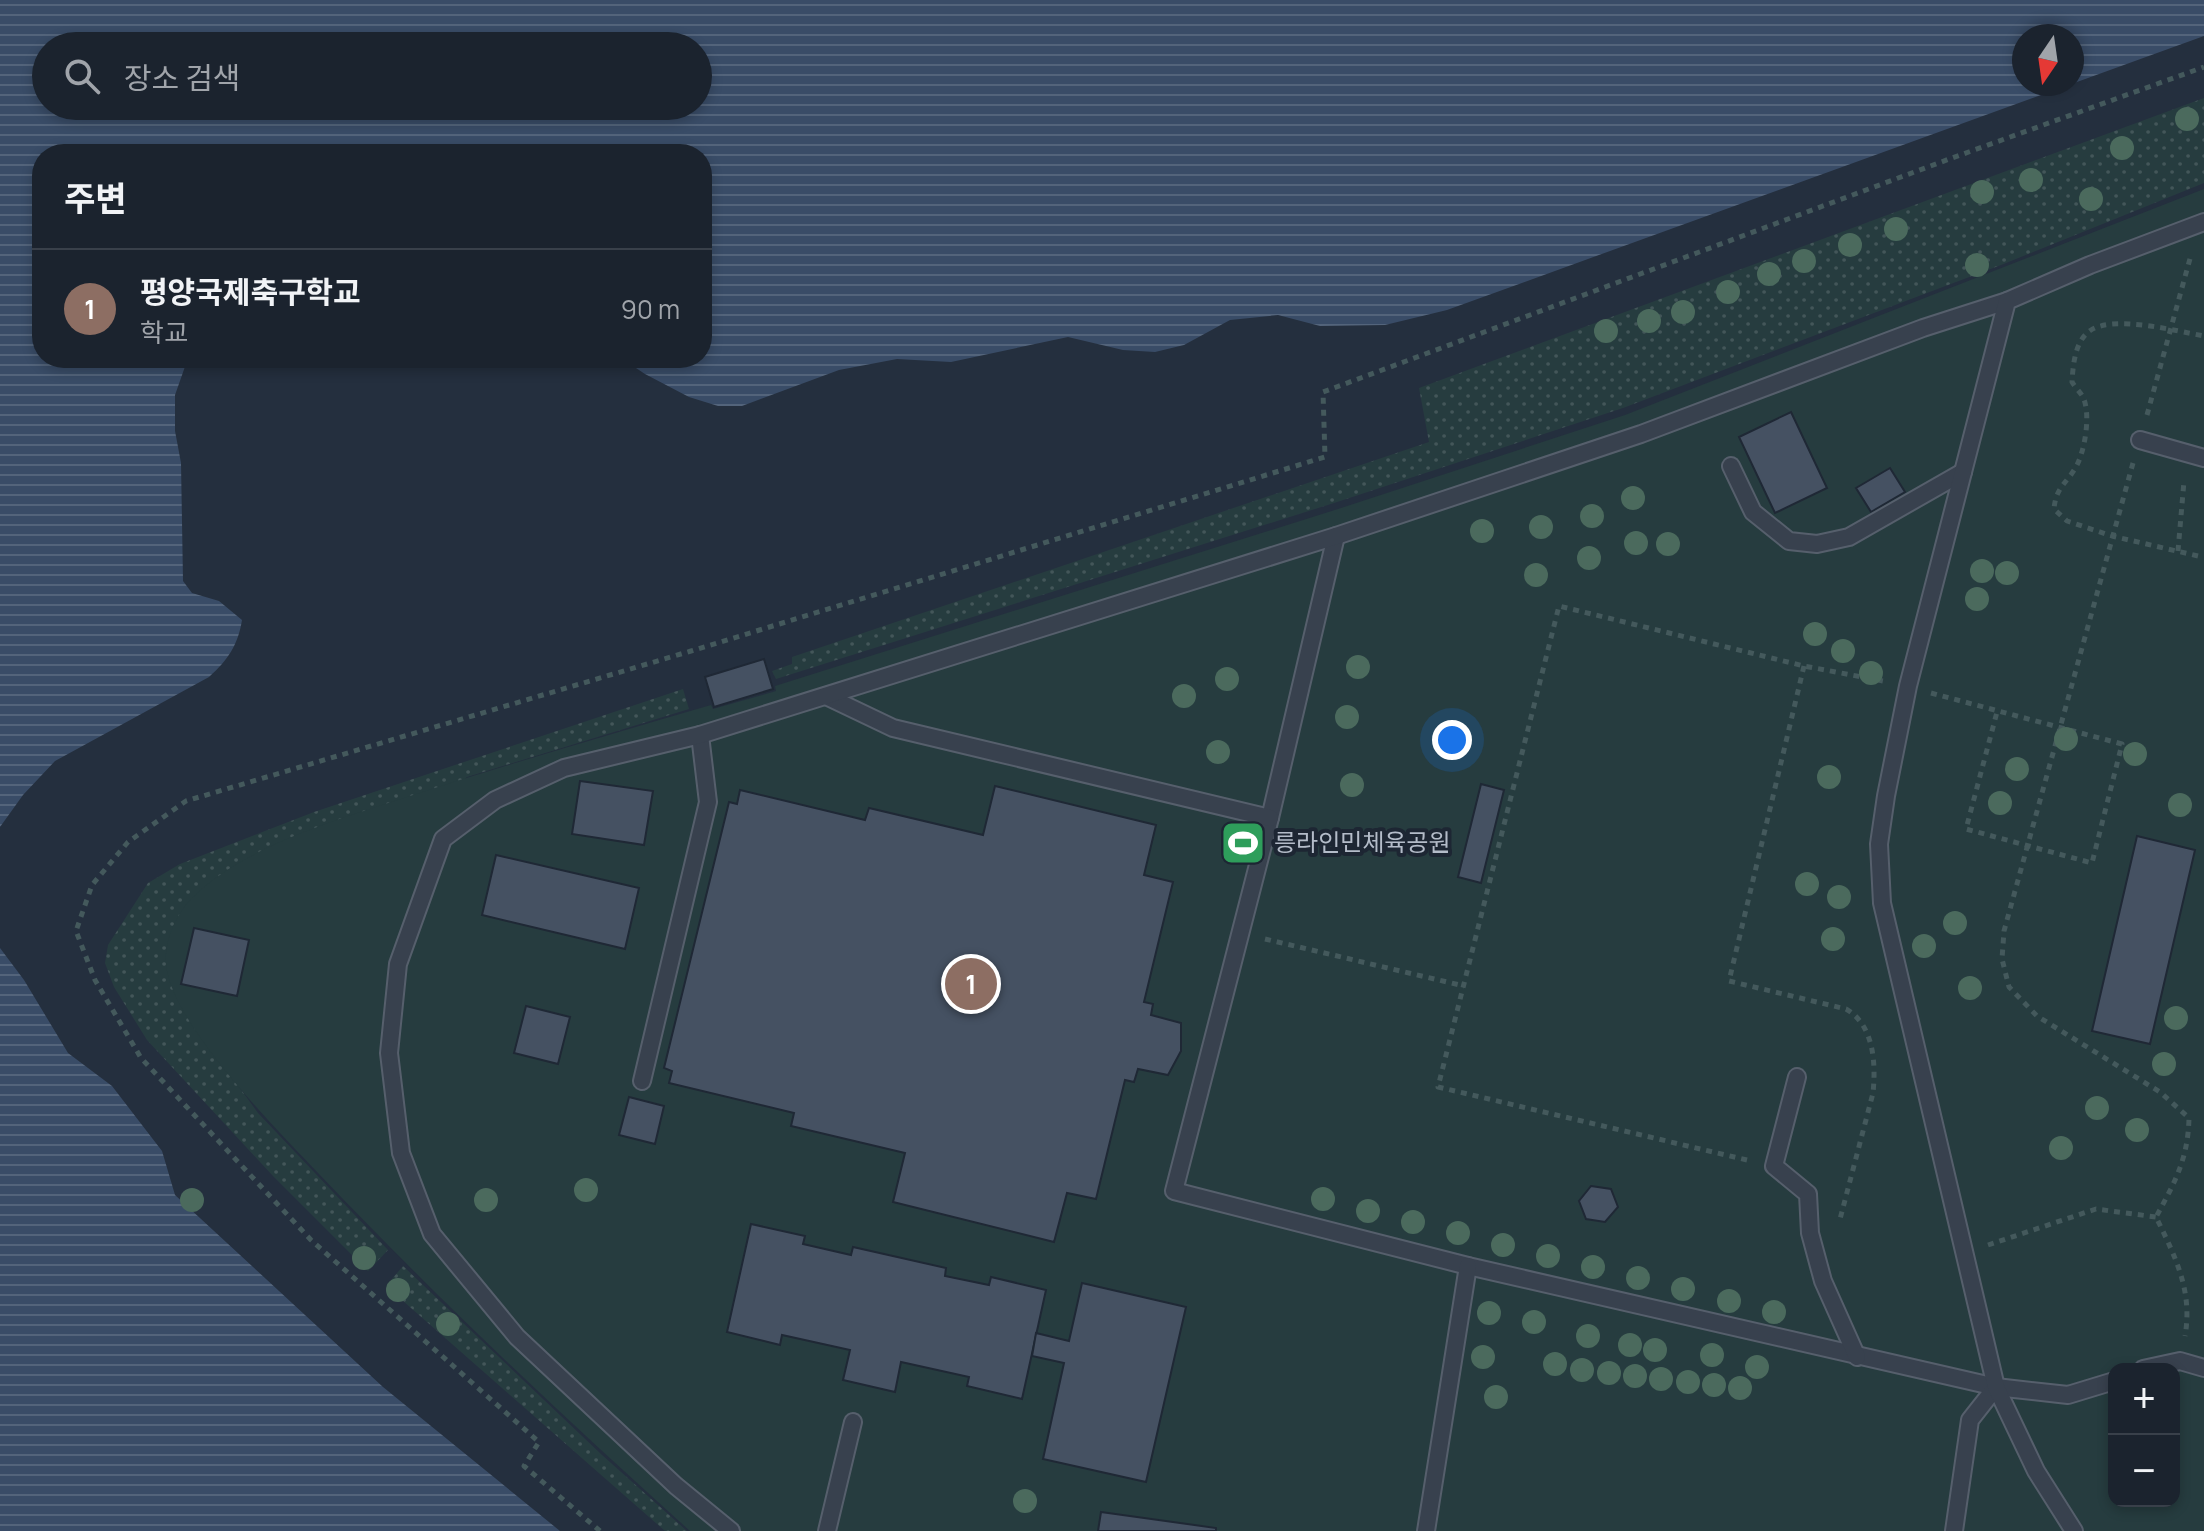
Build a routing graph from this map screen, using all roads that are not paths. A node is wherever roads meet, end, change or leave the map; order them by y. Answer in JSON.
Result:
{"nodes":[{"id":1,"x":2199,"y":224,"type":"edge"},
{"id":2,"x":2007,"y":301,"type":"junction"},
{"id":3,"x":2140,"y":440,"type":"road end"},
{"id":4,"x":2196,"y":456,"type":"edge"},
{"id":5,"x":1731,"y":466,"type":"dead end"},
{"id":6,"x":1963,"y":472,"type":"junction"},
{"id":7,"x":1336,"y":536,"type":"junction"},
{"id":8,"x":826,"y":696,"type":"junction"},
{"id":9,"x":700,"y":735,"type":"junction"},
{"id":10,"x":1270,"y":818,"type":"junction"},
{"id":11,"x":1797,"y":1077,"type":"dead end"},
{"id":12,"x":642,"y":1081,"type":"dead end"},
{"id":13,"x":1468,"y":1266,"type":"junction"},
{"id":14,"x":1857,"y":1357,"type":"junction"},
{"id":15,"x":2171,"y":1363,"type":"edge"},
{"id":16,"x":2204,"y":1368,"type":"edge"},
{"id":17,"x":2108,"y":1383,"type":"edge"},
{"id":18,"x":1996,"y":1387,"type":"junction"},
{"id":19,"x":853,"y":1422,"type":"dead end"},
{"id":20,"x":731,"y":1531,"type":"edge"},
{"id":21,"x":827,"y":1531,"type":"edge"},
{"id":22,"x":1426,"y":1531,"type":"edge"},
{"id":23,"x":1954,"y":1531,"type":"edge"},
{"id":24,"x":2074,"y":1531,"type":"edge"}],
"edges":[{"from":1,"to":2,"type":"lane"},
{"from":2,"to":6,"type":"lane"},
{"from":2,"to":7,"type":"lane"},
{"from":3,"to":4,"type":"lane"},
{"from":5,"to":6,"type":"lane"},
{"from":6,"to":18,"type":"lane"},
{"from":7,"to":8,"type":"lane"},
{"from":7,"to":10,"type":"lane"},
{"from":8,"to":9,"type":"lane"},
{"from":8,"to":10,"type":"lane"},
{"from":9,"to":12,"type":"lane"},
{"from":9,"to":20,"type":"lane"},
{"from":10,"to":13,"type":"lane"},
{"from":11,"to":14,"type":"lane"},
{"from":13,"to":14,"type":"lane"},
{"from":13,"to":22,"type":"lane"},
{"from":14,"to":18,"type":"lane"},
{"from":15,"to":16,"type":"lane"},
{"from":17,"to":18,"type":"lane"},
{"from":18,"to":23,"type":"lane"},
{"from":18,"to":24,"type":"lane"},
{"from":19,"to":21,"type":"lane"}]}
